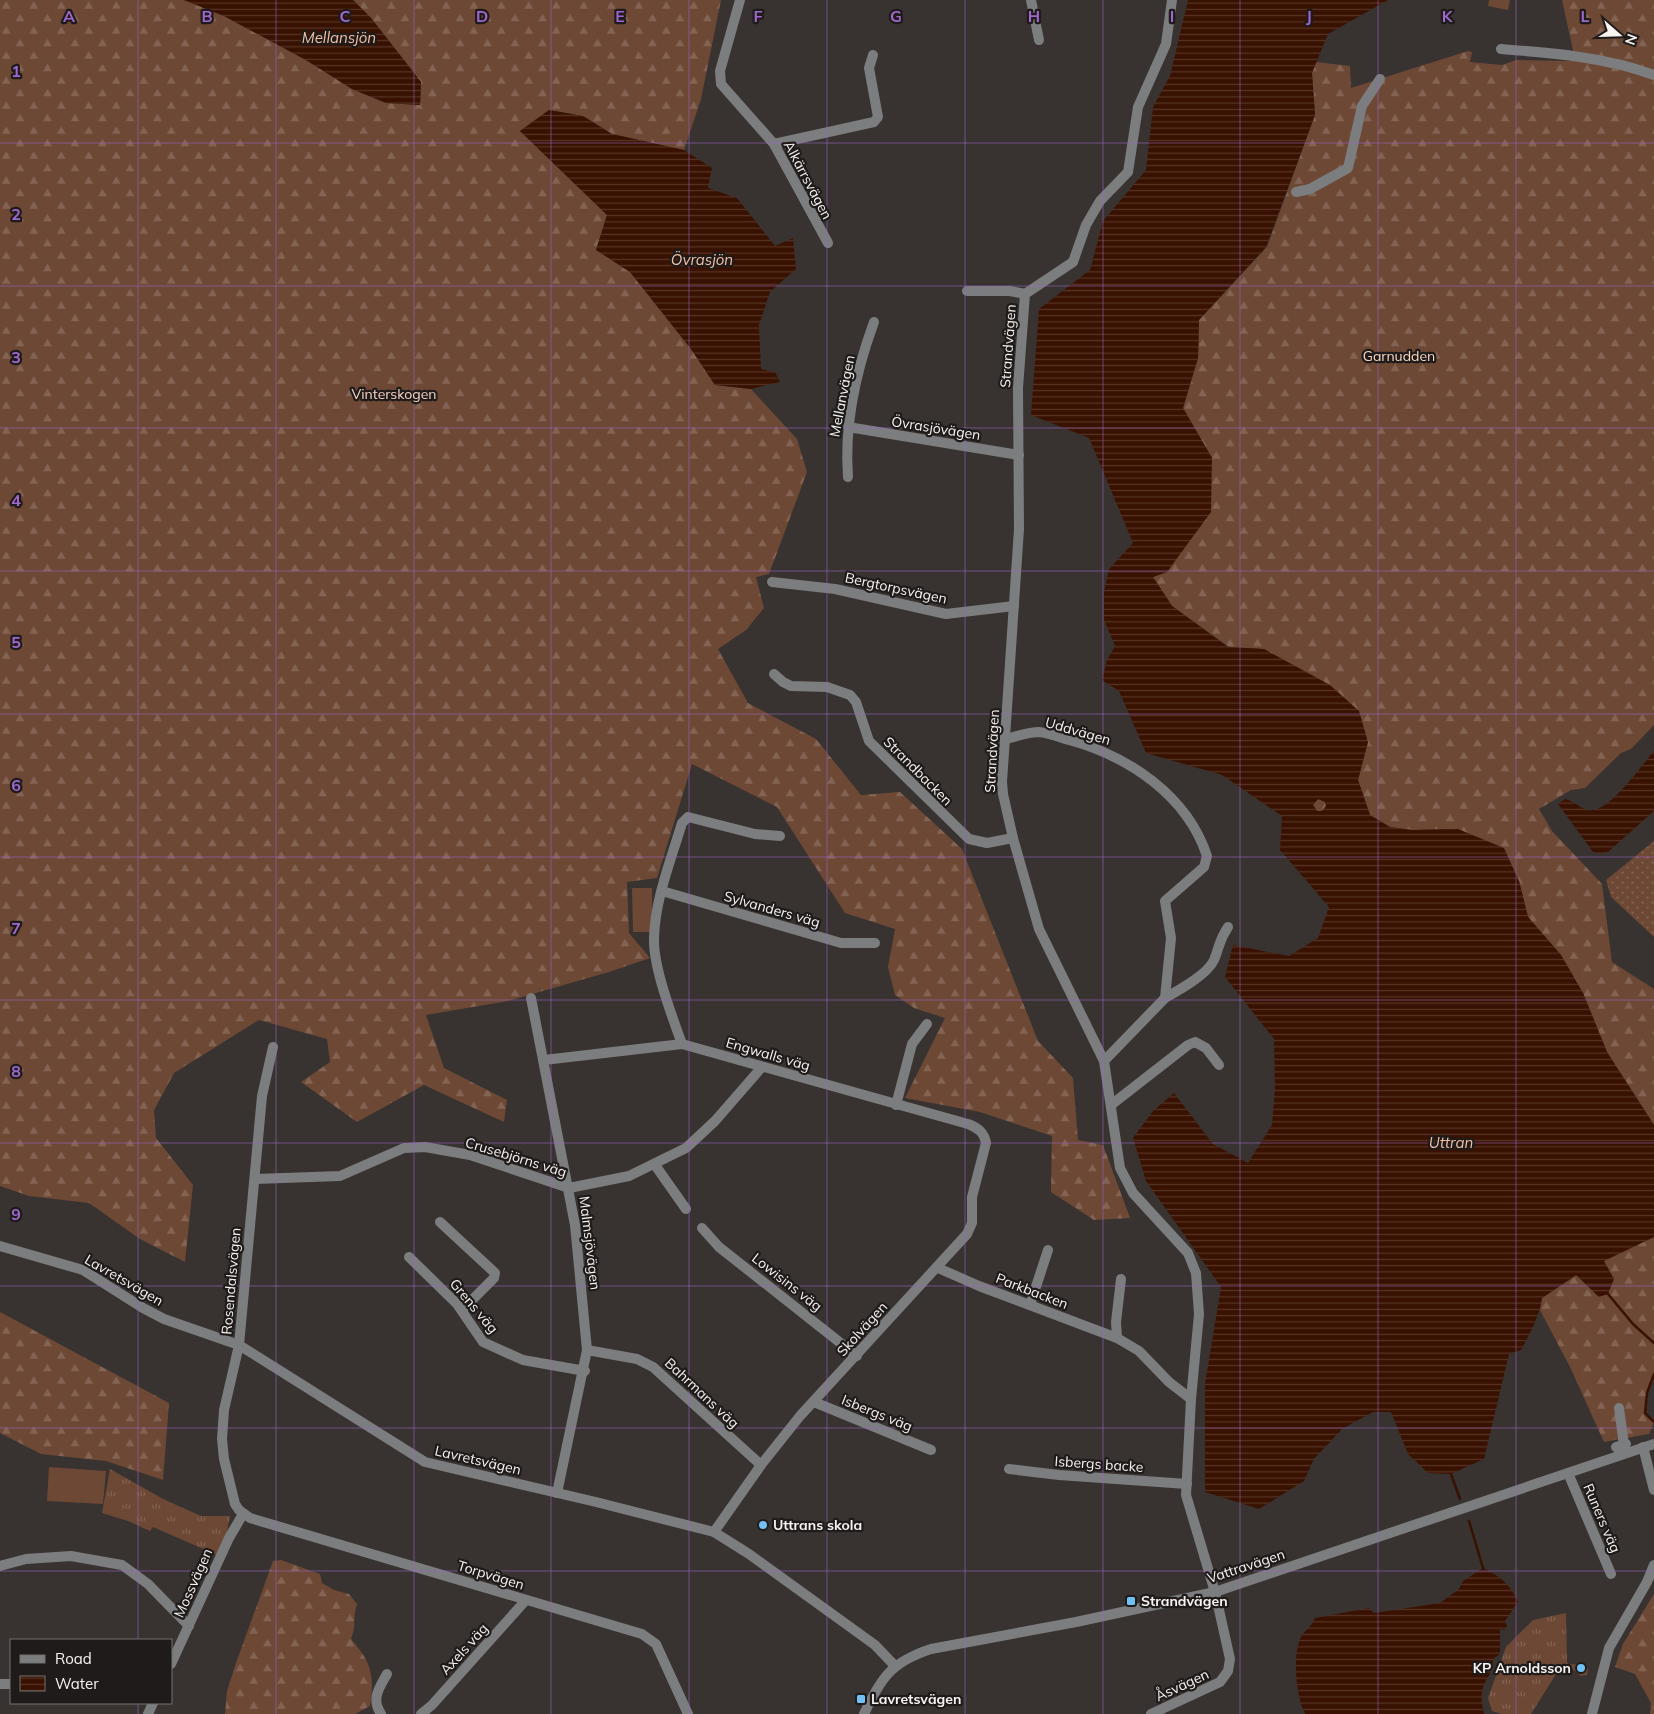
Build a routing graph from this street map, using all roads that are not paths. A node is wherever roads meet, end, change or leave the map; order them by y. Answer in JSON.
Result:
{"nodes":[{"id":1,"x":740,"y":0,"type":"edge"},
{"id":2,"x":1031,"y":0,"type":"edge"},
{"id":3,"x":1172,"y":0,"type":"edge"},
{"id":4,"x":1039,"y":40,"type":"dead end"},
{"id":5,"x":1501,"y":49,"type":"dead end"},
{"id":6,"x":873,"y":55,"type":"dead end"},
{"id":7,"x":1654,"y":75,"type":"edge"},
{"id":8,"x":1380,"y":79,"type":"dead end"},
{"id":9,"x":774,"y":144,"type":"junction"},
{"id":10,"x":1296,"y":192,"type":"dead end"},
{"id":11,"x":828,"y":243,"type":"dead end"},
{"id":12,"x":967,"y":292,"type":"dead end"},
{"id":13,"x":1025,"y":294,"type":"junction"},
{"id":14,"x":874,"y":322,"type":"dead end"},
{"id":15,"x":848,"y":427,"type":"junction"},
{"id":16,"x":1019,"y":455,"type":"junction"},
{"id":17,"x":848,"y":477,"type":"dead end"},
{"id":18,"x":772,"y":582,"type":"dead end"},
{"id":19,"x":1014,"y":606,"type":"junction"},
{"id":20,"x":774,"y":674,"type":"dead end"},
{"id":21,"x":1005,"y":739,"type":"junction"},
{"id":22,"x":780,"y":836,"type":"dead end"},
{"id":23,"x":1013,"y":838,"type":"junction"},
{"id":24,"x":662,"y":891,"type":"junction"},
{"id":25,"x":1228,"y":928,"type":"dead end"},
{"id":26,"x":875,"y":943,"type":"dead end"},
{"id":27,"x":531,"y":998,"type":"dead end"},
{"id":28,"x":1165,"y":998,"type":"junction"},
{"id":29,"x":927,"y":1024,"type":"dead end"},
{"id":30,"x":682,"y":1044,"type":"junction"},
{"id":31,"x":273,"y":1047,"type":"dead end"},
{"id":32,"x":544,"y":1060,"type":"junction"},
{"id":33,"x":1104,"y":1061,"type":"junction"},
{"id":34,"x":1219,"y":1065,"type":"dead end"},
{"id":35,"x":762,"y":1066,"type":"junction"},
{"id":36,"x":896,"y":1105,"type":"junction"},
{"id":37,"x":1111,"y":1105,"type":"junction"},
{"id":38,"x":980,"y":1129,"type":"joint"},
{"id":39,"x":655,"y":1165,"type":"junction"},
{"id":40,"x":255,"y":1178,"type":"junction"},
{"id":41,"x":569,"y":1188,"type":"junction"},
{"id":42,"x":686,"y":1209,"type":"dead end"},
{"id":43,"x":440,"y":1222,"type":"dead end"},
{"id":44,"x":702,"y":1228,"type":"dead end"},
{"id":45,"x":0,"y":1246,"type":"edge"},
{"id":46,"x":1048,"y":1250,"type":"dead end"},
{"id":47,"x":409,"y":1257,"type":"dead end"},
{"id":48,"x":938,"y":1268,"type":"junction"},
{"id":49,"x":1121,"y":1279,"type":"dead end"},
{"id":50,"x":1030,"y":1305,"type":"junction"},
{"id":51,"x":462,"y":1310,"type":"junction"},
{"id":52,"x":1117,"y":1338,"type":"junction"},
{"id":53,"x":239,"y":1344,"type":"junction"},
{"id":54,"x":587,"y":1350,"type":"junction"},
{"id":55,"x":857,"y":1356,"type":"junction"},
{"id":56,"x":585,"y":1371,"type":"junction"},
{"id":57,"x":1190,"y":1399,"type":"junction"},
{"id":58,"x":814,"y":1402,"type":"junction"},
{"id":59,"x":1619,"y":1408,"type":"dead end"},
{"id":60,"x":1654,"y":1444,"type":"edge"},
{"id":61,"x":1643,"y":1447,"type":"junction"},
{"id":62,"x":1622,"y":1448,"type":"junction"},
{"id":63,"x":931,"y":1450,"type":"dead end"},
{"id":64,"x":761,"y":1465,"type":"junction"},
{"id":65,"x":1009,"y":1469,"type":"dead end"},
{"id":66,"x":1568,"y":1473,"type":"junction"},
{"id":67,"x":1187,"y":1484,"type":"junction"},
{"id":68,"x":1654,"y":1490,"type":"edge"},
{"id":69,"x":557,"y":1493,"type":"junction"},
{"id":70,"x":243,"y":1514,"type":"junction"},
{"id":71,"x":714,"y":1532,"type":"junction"},
{"id":72,"x":1654,"y":1565,"type":"edge"},
{"id":73,"x":0,"y":1566,"type":"edge"},
{"id":74,"x":1611,"y":1574,"type":"dead end"},
{"id":75,"x":1215,"y":1592,"type":"junction"},
{"id":76,"x":526,"y":1600,"type":"junction"},
{"id":77,"x":189,"y":1626,"type":"junction"},
{"id":78,"x":172,"y":1662,"type":"edge"},
{"id":79,"x":895,"y":1666,"type":"junction"},
{"id":80,"x":387,"y":1674,"type":"dead end"},
{"id":81,"x":381,"y":1714,"type":"edge"},
{"id":82,"x":421,"y":1714,"type":"edge"},
{"id":83,"x":688,"y":1714,"type":"edge"},
{"id":84,"x":864,"y":1714,"type":"edge"},
{"id":85,"x":1151,"y":1714,"type":"edge"},
{"id":86,"x":1592,"y":1714,"type":"edge"}],
"edges":[{"from":1,"to":9,"type":"street","name":"Alkärrsvägen"},
{"from":2,"to":4,"type":"street"},
{"from":3,"to":13,"type":"street","name":"Strandvägen"},
{"from":5,"to":7,"type":"street"},
{"from":6,"to":9,"type":"street"},
{"from":8,"to":10,"type":"street"},
{"from":9,"to":11,"type":"street","name":"Alkärrsvägen"},
{"from":12,"to":13,"type":"street"},
{"from":13,"to":16,"type":"street","name":"Strandvägen"},
{"from":14,"to":15,"type":"street","name":"Mellanvägen"},
{"from":15,"to":16,"type":"street","name":"Övrasjövägen"},
{"from":15,"to":17,"type":"street","name":"Mellanvägen"},
{"from":16,"to":19,"type":"street","name":"Strandvägen"},
{"from":18,"to":19,"type":"street","name":"Bergtorpsvägen"},
{"from":19,"to":21,"type":"street","name":"Strandvägen"},
{"from":20,"to":23,"type":"street","name":"Strandbacken"},
{"from":21,"to":23,"type":"street","name":"Strandvägen"},
{"from":21,"to":28,"type":"street","name":"Uddvägen"},
{"from":22,"to":24,"type":"street"},
{"from":23,"to":33,"type":"street","name":"Strandvägen"},
{"from":24,"to":26,"type":"street","name":"Sylvanders väg"},
{"from":24,"to":30,"type":"street"},
{"from":25,"to":28,"type":"street"},
{"from":27,"to":32,"type":"street","name":"Malmsjövägen"},
{"from":28,"to":33,"type":"street"},
{"from":29,"to":36,"type":"street"},
{"from":30,"to":32,"type":"street","name":"Engwalls väg"},
{"from":30,"to":35,"type":"street","name":"Engwalls väg"},
{"from":31,"to":40,"type":"street","name":"Rosendalsvägen"},
{"from":32,"to":41,"type":"street","name":"Malmsjövägen"},
{"from":33,"to":37,"type":"street","name":"Strandvägen"},
{"from":34,"to":37,"type":"street"},
{"from":35,"to":36,"type":"street","name":"Engwalls väg"},
{"from":35,"to":39,"type":"street","name":"Crusebjörns väg"},
{"from":36,"to":38,"type":"street","name":"Engwalls väg"},
{"from":37,"to":57,"type":"street","name":"Strandvägen"},
{"from":38,"to":48,"type":"street","name":"Skolvägen"},
{"from":39,"to":41,"type":"street","name":"Crusebjörns väg"},
{"from":39,"to":42,"type":"street"},
{"from":40,"to":41,"type":"street","name":"Crusebjörns väg"},
{"from":40,"to":53,"type":"street","name":"Rosendalsvägen"},
{"from":41,"to":54,"type":"street","name":"Malmsjövägen"},
{"from":43,"to":51,"type":"street"},
{"from":44,"to":55,"type":"street","name":"Lowisins väg"},
{"from":45,"to":53,"type":"street","name":"Lavretsvägen"},
{"from":46,"to":50,"type":"street"},
{"from":47,"to":51,"type":"street","name":"Grens väg"},
{"from":48,"to":50,"type":"street","name":"Parkbacken"},
{"from":48,"to":55,"type":"street","name":"Skolvägen"},
{"from":49,"to":52,"type":"street"},
{"from":50,"to":52,"type":"street","name":"Parkbacken"},
{"from":51,"to":56,"type":"street","name":"Grens väg"},
{"from":52,"to":57,"type":"street","name":"Parkbacken"},
{"from":53,"to":69,"type":"street","name":"Lavretsvägen"},
{"from":53,"to":70,"type":"street","name":"Rosendalsvägen"},
{"from":54,"to":56,"type":"street","name":"Malmsjövägen"},
{"from":54,"to":64,"type":"street","name":"Bahrmans väg"},
{"from":55,"to":58,"type":"street","name":"Skolvägen"},
{"from":56,"to":69,"type":"street","name":"Malmsjövägen"},
{"from":57,"to":67,"type":"street","name":"Strandvägen"},
{"from":58,"to":63,"type":"street","name":"Isbergs väg"},
{"from":58,"to":64,"type":"street","name":"Skolvägen"},
{"from":59,"to":62,"type":"street"},
{"from":60,"to":61,"type":"street","name":"Vattravägen"},
{"from":61,"to":62,"type":"street","name":"Vattravägen"},
{"from":61,"to":68,"type":"street"},
{"from":62,"to":66,"type":"street","name":"Vattravägen"},
{"from":64,"to":71,"type":"street","name":"Skolvägen"},
{"from":65,"to":67,"type":"street","name":"Isbergs backe"},
{"from":66,"to":74,"type":"street","name":"Runers väg"},
{"from":66,"to":75,"type":"street","name":"Vattravägen"},
{"from":67,"to":75,"type":"street","name":"Strandvägen"},
{"from":69,"to":71,"type":"street","name":"Lavretsvägen"},
{"from":70,"to":76,"type":"street","name":"Torpvägen"},
{"from":70,"to":77,"type":"street","name":"Mossvägen"},
{"from":71,"to":79,"type":"street","name":"Lavretsvägen"},
{"from":72,"to":86,"type":"street"},
{"from":73,"to":77,"type":"street"},
{"from":75,"to":79,"type":"street","name":"Vattravägen"},
{"from":75,"to":85,"type":"street","name":"Åsvägen"},
{"from":76,"to":82,"type":"street","name":"Axels väg"},
{"from":76,"to":83,"type":"street","name":"Torpvägen"},
{"from":77,"to":78,"type":"street","name":"Mossvägen"},
{"from":79,"to":84,"type":"street","name":"Vattravägen"},
{"from":80,"to":81,"type":"street"}]}
